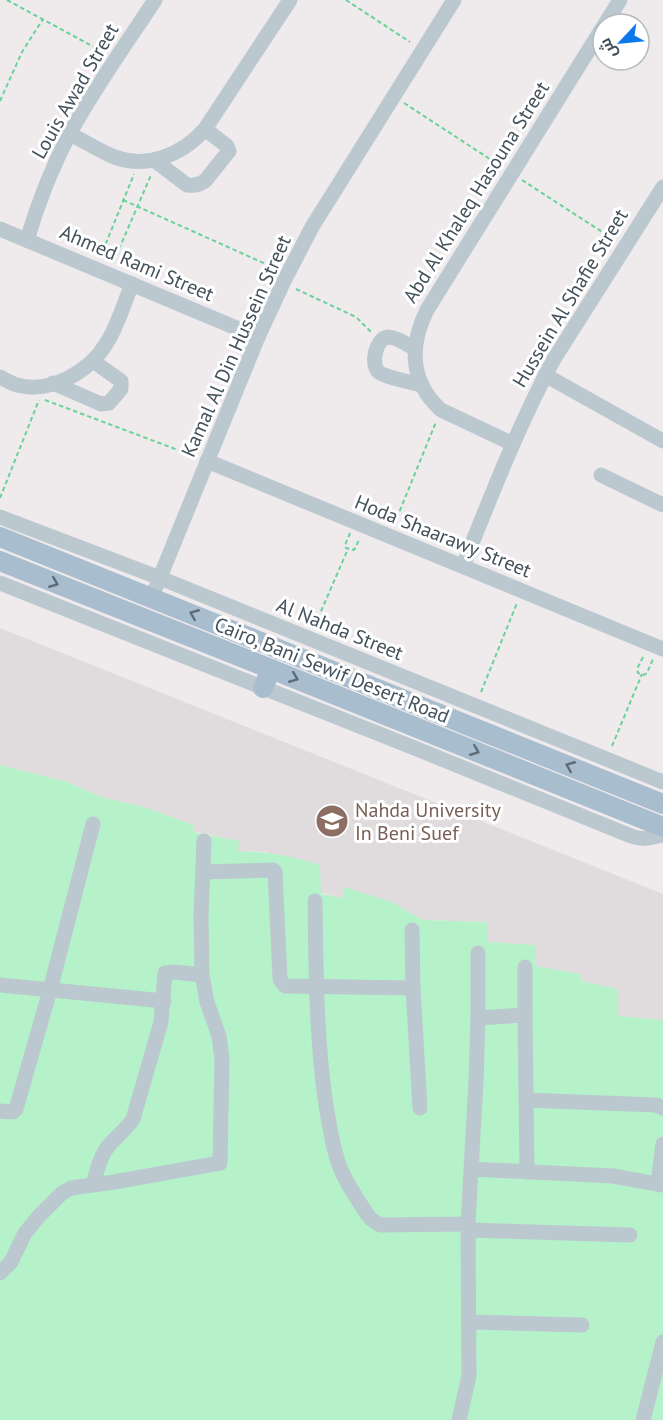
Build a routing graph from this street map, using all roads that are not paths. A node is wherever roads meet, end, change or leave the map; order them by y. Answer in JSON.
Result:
{"nodes":[{"id":1,"x":154,"y":0,"type":"edge"},
{"id":2,"x":290,"y":0,"type":"edge"},
{"id":3,"x":454,"y":0,"type":"edge"},
{"id":4,"x":591,"y":47,"type":"edge"},
{"id":5,"x":205,"y":129,"type":"junction"},
{"id":6,"x":70,"y":134,"type":"junction"},
{"id":7,"x":150,"y":161,"type":"junction"},
{"id":8,"x":663,"y":187,"type":"edge"},
{"id":9,"x":0,"y":229,"type":"edge"},
{"id":10,"x":27,"y":240,"type":"junction"},
{"id":11,"x":132,"y":284,"type":"junction"},
{"id":12,"x":258,"y":337,"type":"junction"},
{"id":13,"x":415,"y":349,"type":"junction"},
{"id":14,"x":93,"y":361,"type":"junction"},
{"id":15,"x":545,"y":375,"type":"junction"},
{"id":16,"x":0,"y":377,"type":"edge"},
{"id":17,"x":53,"y":383,"type":"junction"},
{"id":18,"x":422,"y":385,"type":"junction"},
{"id":19,"x":663,"y":441,"type":"edge"},
{"id":20,"x":513,"y":444,"type":"junction"},
{"id":21,"x":207,"y":461,"type":"junction"},
{"id":22,"x":601,"y":475,"type":"dead end"},
{"id":23,"x":663,"y":505,"type":"edge"},
{"id":24,"x":0,"y":517,"type":"edge"},
{"id":25,"x":0,"y":537,"type":"edge"},
{"id":26,"x":0,"y":561,"type":"edge"},
{"id":27,"x":463,"y":567,"type":"junction"},
{"id":28,"x":160,"y":578,"type":"junction"},
{"id":29,"x":0,"y":583,"type":"edge"},
{"id":30,"x":152,"y":597,"type":"junction"},
{"id":31,"x":657,"y":646,"type":"edge"},
{"id":32,"x":271,"y":669,"type":"junction"},
{"id":33,"x":263,"y":688,"type":"junction"},
{"id":34,"x":606,"y":781,"type":"junction"},
{"id":35,"x":663,"y":782,"type":"edge"},
{"id":36,"x":597,"y":800,"type":"junction"},
{"id":37,"x":663,"y":804,"type":"edge"},
{"id":38,"x":93,"y":824,"type":"dead end"},
{"id":39,"x":663,"y":827,"type":"edge"},
{"id":40,"x":663,"y":835,"type":"edge"},
{"id":41,"x":204,"y":841,"type":"dead end"},
{"id":42,"x":203,"y":872,"type":"junction"},
{"id":43,"x":315,"y":901,"type":"dead end"},
{"id":44,"x":412,"y":930,"type":"dead end"},
{"id":45,"x":478,"y":953,"type":"dead end"},
{"id":46,"x":525,"y":967,"type":"dead end"},
{"id":47,"x":202,"y":975,"type":"junction"},
{"id":48,"x":0,"y":985,"type":"edge"},
{"id":49,"x":316,"y":986,"type":"junction"},
{"id":50,"x":413,"y":988,"type":"junction"},
{"id":51,"x":50,"y":990,"type":"junction"},
{"id":52,"x":164,"y":1001,"type":"junction"},
{"id":53,"x":525,"y":1015,"type":"junction"},
{"id":54,"x":478,"y":1018,"type":"junction"},
{"id":55,"x":526,"y":1100,"type":"junction"},
{"id":56,"x":420,"y":1108,"type":"dead end"},
{"id":57,"x":663,"y":1108,"type":"edge"},
{"id":58,"x":0,"y":1111,"type":"edge"},
{"id":59,"x":663,"y":1144,"type":"edge"},
{"id":60,"x":471,"y":1169,"type":"junction"},
{"id":61,"x":527,"y":1172,"type":"junction"},
{"id":62,"x":93,"y":1184,"type":"junction"},
{"id":63,"x":661,"y":1184,"type":"edge"},
{"id":64,"x":468,"y":1227,"type":"junction"},
{"id":65,"x":630,"y":1235,"type":"dead end"},
{"id":66,"x":0,"y":1273,"type":"edge"},
{"id":67,"x":469,"y":1322,"type":"junction"},
{"id":68,"x":582,"y":1324,"type":"dead end"},
{"id":69,"x":663,"y":1344,"type":"edge"},
{"id":70,"x":459,"y":1420,"type":"edge"},
{"id":71,"x":643,"y":1420,"type":"edge"}],
"edges":[{"from":1,"to":6,"type":"street","name":"Louis Awad Street"},
{"from":2,"to":5,"type":"street"},
{"from":3,"to":12,"type":"street","name":"Kamal Al Din Hussein Street"},
{"from":4,"to":13,"type":"street","name":"Abd Al Khaleq Hasouna Street"},
{"from":5,"to":7,"type":"street"},
{"from":5,"to":7,"type":"street"},
{"from":6,"to":7,"type":"street"},
{"from":6,"to":10,"type":"street","name":"Louis Awad Street"},
{"from":8,"to":15,"type":"street","name":"Hussein Al Shafie Street"},
{"from":9,"to":10,"type":"street","name":"Ahmed Rami Street"},
{"from":10,"to":11,"type":"street","name":"Ahmed Rami Street"},
{"from":11,"to":12,"type":"street","name":"Ahmed Rami Street"},
{"from":11,"to":14,"type":"street"},
{"from":12,"to":21,"type":"street","name":"Kamal Al Din Hussein Street"},
{"from":13,"to":18,"type":"street","name":"Abd Al Khaleq Hasouna Street"},
{"from":13,"to":18,"type":"street"},
{"from":14,"to":17,"type":"street"},
{"from":14,"to":17,"type":"street"},
{"from":15,"to":19,"type":"street"},
{"from":15,"to":20,"type":"street","name":"Hussein Al Shafie Street"},
{"from":16,"to":17,"type":"street"},
{"from":18,"to":20,"type":"street","name":"Abd Al Khaleq Hasouna Street"},
{"from":20,"to":27,"type":"street","name":"Hussein Al Shafie Street"},
{"from":21,"to":27,"type":"street","name":"Hoda Shaarawy Street"},
{"from":21,"to":28,"type":"street","name":"Kamal Al Din Hussein Street"},
{"from":22,"to":23,"type":"street"},
{"from":24,"to":28,"type":"street","name":"Al Nahda Street"},
{"from":25,"to":30,"type":"main road","name":"Cairo, Bani Sewif Desert Road"},
{"from":26,"to":32,"type":"main road","name":"Cairo, Bani Sewif Desert Road","one_way":true},
{"from":27,"to":31,"type":"street","name":"Hoda Shaarawy Street"},
{"from":28,"to":30,"type":"street","name":"Kamal Al Din Hussein Street"},
{"from":28,"to":35,"type":"street","name":"Al Nahda Street"},
{"from":29,"to":33,"type":"street"},
{"from":34,"to":30,"type":"main road","name":"Cairo, Bani Sewif Desert Road","one_way":true},
{"from":32,"to":33,"type":"main road"},
{"from":32,"to":36,"type":"main road","name":"Cairo, Bani Sewif Desert Road","one_way":true},
{"from":33,"to":40,"type":"street"},
{"from":34,"to":36,"type":"main road"},
{"from":34,"to":37,"type":"main road","name":"Cairo, Bani Sewif Desert Road"},
{"from":36,"to":39,"type":"main road","name":"Cairo, Bani Sewif Desert Road"},
{"from":38,"to":51,"type":"street"},
{"from":41,"to":42,"type":"street"},
{"from":42,"to":47,"type":"street"},
{"from":42,"to":49,"type":"street"},
{"from":43,"to":49,"type":"street"},
{"from":44,"to":50,"type":"street"},
{"from":45,"to":54,"type":"street"},
{"from":46,"to":53,"type":"street"},
{"from":47,"to":52,"type":"street"},
{"from":47,"to":62,"type":"street"},
{"from":48,"to":51,"type":"street"},
{"from":49,"to":50,"type":"street"},
{"from":49,"to":64,"type":"street"},
{"from":50,"to":56,"type":"street"},
{"from":51,"to":52,"type":"street"},
{"from":51,"to":58,"type":"street"},
{"from":52,"to":62,"type":"street"},
{"from":53,"to":54,"type":"street"},
{"from":53,"to":55,"type":"street"},
{"from":54,"to":60,"type":"street"},
{"from":55,"to":57,"type":"street"},
{"from":55,"to":61,"type":"street"},
{"from":59,"to":63,"type":"street"},
{"from":60,"to":61,"type":"street"},
{"from":60,"to":64,"type":"street"},
{"from":61,"to":63,"type":"street"},
{"from":62,"to":66,"type":"street"},
{"from":64,"to":65,"type":"street"},
{"from":64,"to":67,"type":"street"},
{"from":67,"to":68,"type":"street"},
{"from":67,"to":70,"type":"street"},
{"from":69,"to":71,"type":"street"}]}
